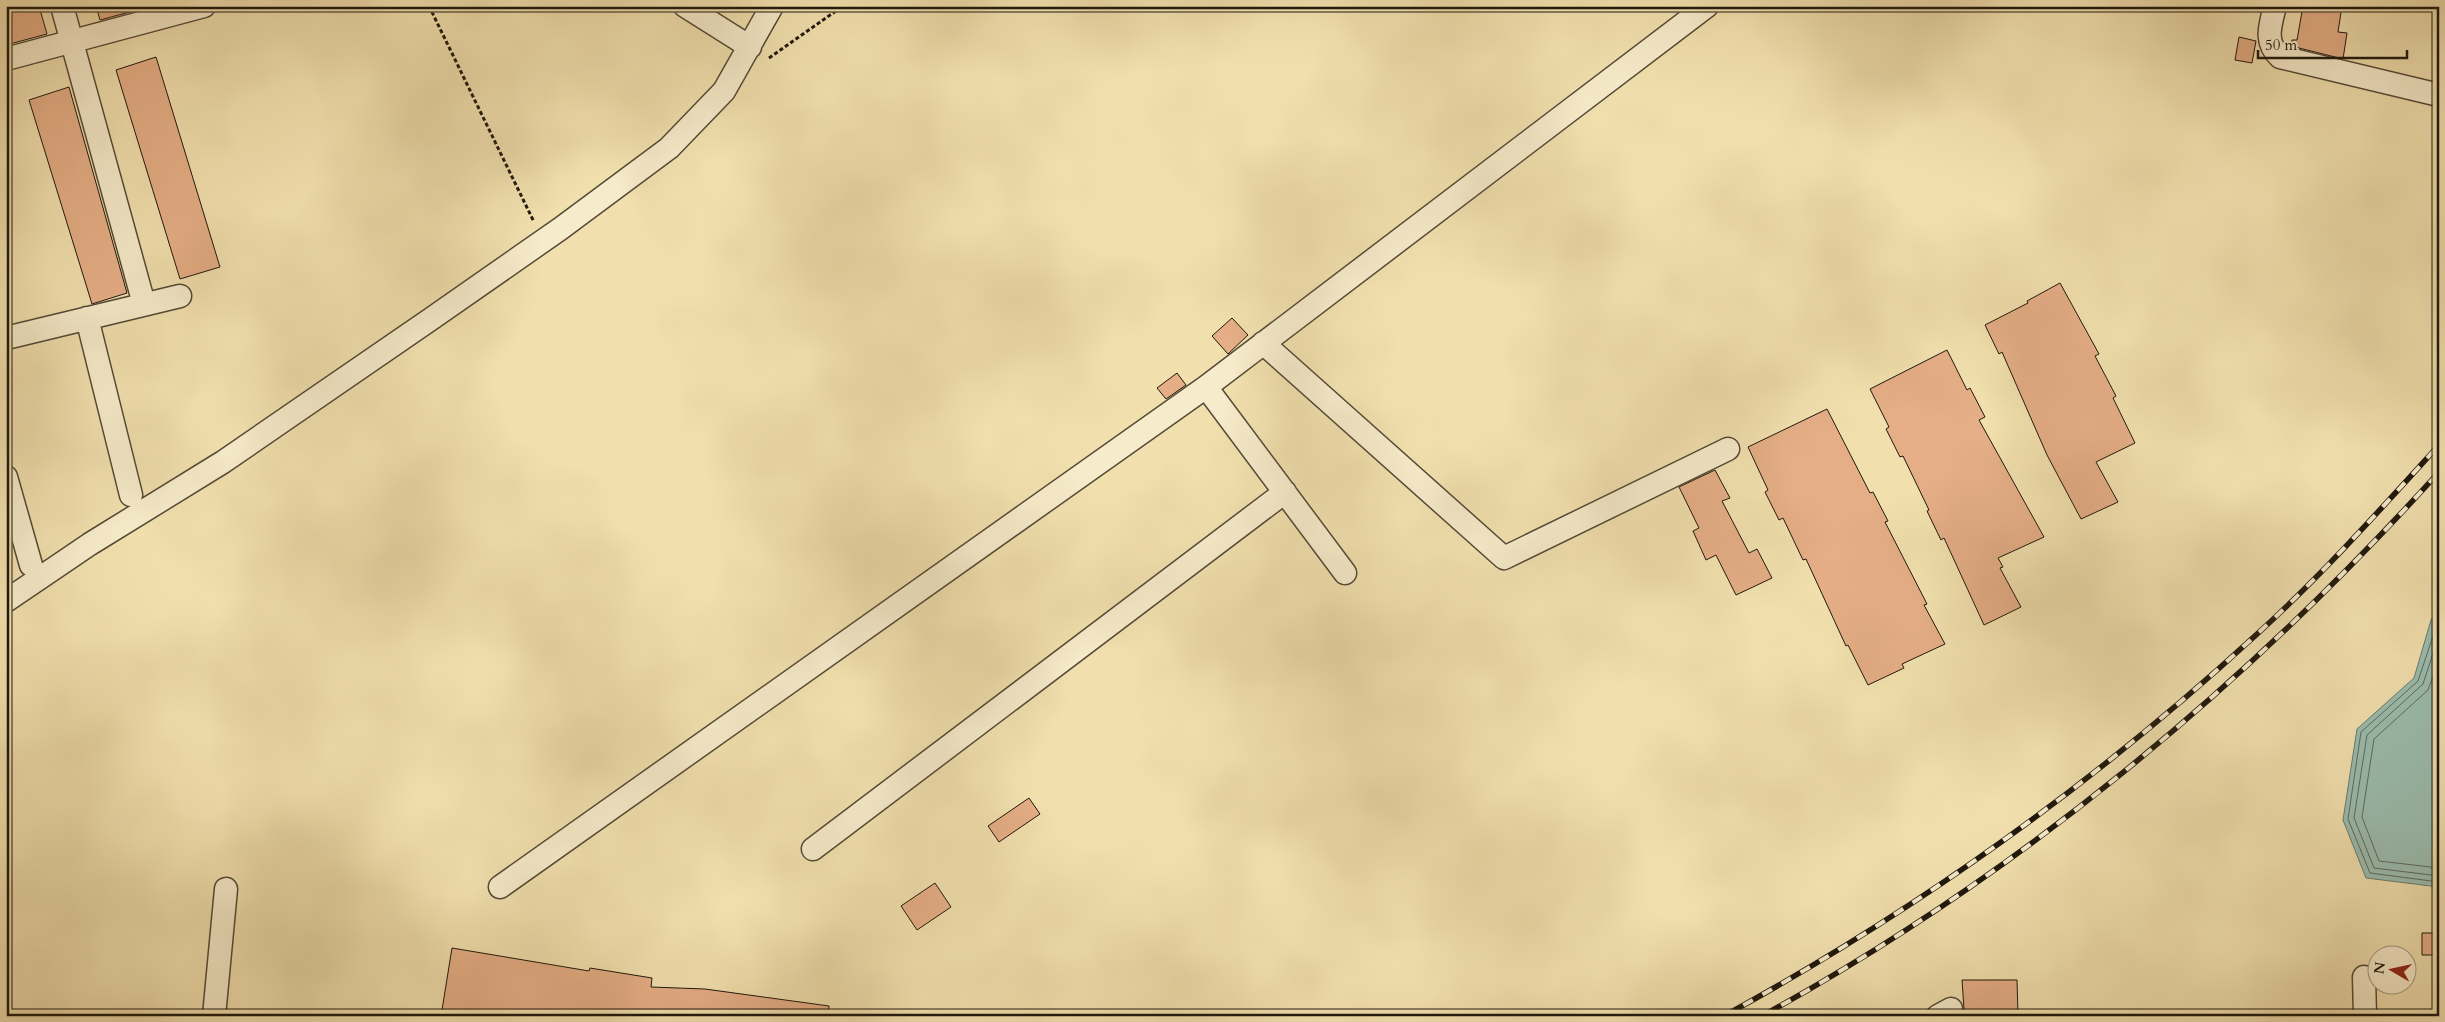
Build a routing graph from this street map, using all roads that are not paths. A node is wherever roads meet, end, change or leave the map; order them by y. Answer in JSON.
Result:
{"nodes":[{"id":1,"x":62,"y":6,"type":"edge"},
{"id":2,"x":204,"y":6,"type":"edge"},
{"id":3,"x":685,"y":6,"type":"edge"},
{"id":4,"x":772,"y":6,"type":"edge"},
{"id":5,"x":1707,"y":6,"type":"edge"},
{"id":6,"x":2275,"y":6,"type":"edge"},
{"id":7,"x":72,"y":42,"type":"junction"},
{"id":8,"x":756,"y":55,"type":"junction"},
{"id":9,"x":6,"y":59,"type":"edge"},
{"id":10,"x":2439,"y":95,"type":"edge"},
{"id":11,"x":180,"y":296,"type":"dead end"},
{"id":12,"x":144,"y":304,"type":"junction"},
{"id":13,"x":87,"y":318,"type":"junction"},
{"id":14,"x":6,"y":338,"type":"edge"},
{"id":15,"x":1263,"y":343,"type":"junction"},
{"id":16,"x":1206,"y":387,"type":"junction"},
{"id":17,"x":1728,"y":449,"type":"dead end"},
{"id":18,"x":6,"y":477,"type":"edge"},
{"id":19,"x":1285,"y":492,"type":"junction"},
{"id":20,"x":130,"y":495,"type":"dead end"},
{"id":21,"x":31,"y":565,"type":"dead end"},
{"id":22,"x":1345,"y":573,"type":"dead end"},
{"id":23,"x":6,"y":602,"type":"edge"},
{"id":24,"x":813,"y":849,"type":"dead end"},
{"id":25,"x":500,"y":887,"type":"dead end"},
{"id":26,"x":226,"y":888,"type":"dead end"},
{"id":27,"x":2364,"y":976,"type":"dead end"},
{"id":28,"x":214,"y":1016,"type":"edge"},
{"id":29,"x":2365,"y":1016,"type":"edge"}],
"edges":[{"from":1,"to":7,"type":"street"},
{"from":2,"to":7,"type":"street"},
{"from":3,"to":8,"type":"street"},
{"from":4,"to":8,"type":"street"},
{"from":5,"to":15,"type":"street"},
{"from":6,"to":10,"type":"street"},
{"from":7,"to":9,"type":"street"},
{"from":7,"to":12,"type":"street"},
{"from":8,"to":23,"type":"street"},
{"from":11,"to":12,"type":"street"},
{"from":12,"to":13,"type":"street"},
{"from":13,"to":14,"type":"street"},
{"from":13,"to":20,"type":"street"},
{"from":15,"to":16,"type":"street"},
{"from":15,"to":17,"type":"street"},
{"from":16,"to":19,"type":"street"},
{"from":16,"to":25,"type":"street"},
{"from":18,"to":21,"type":"street"},
{"from":19,"to":22,"type":"street"},
{"from":19,"to":24,"type":"street"},
{"from":26,"to":28,"type":"street"},
{"from":27,"to":29,"type":"street"}]}
